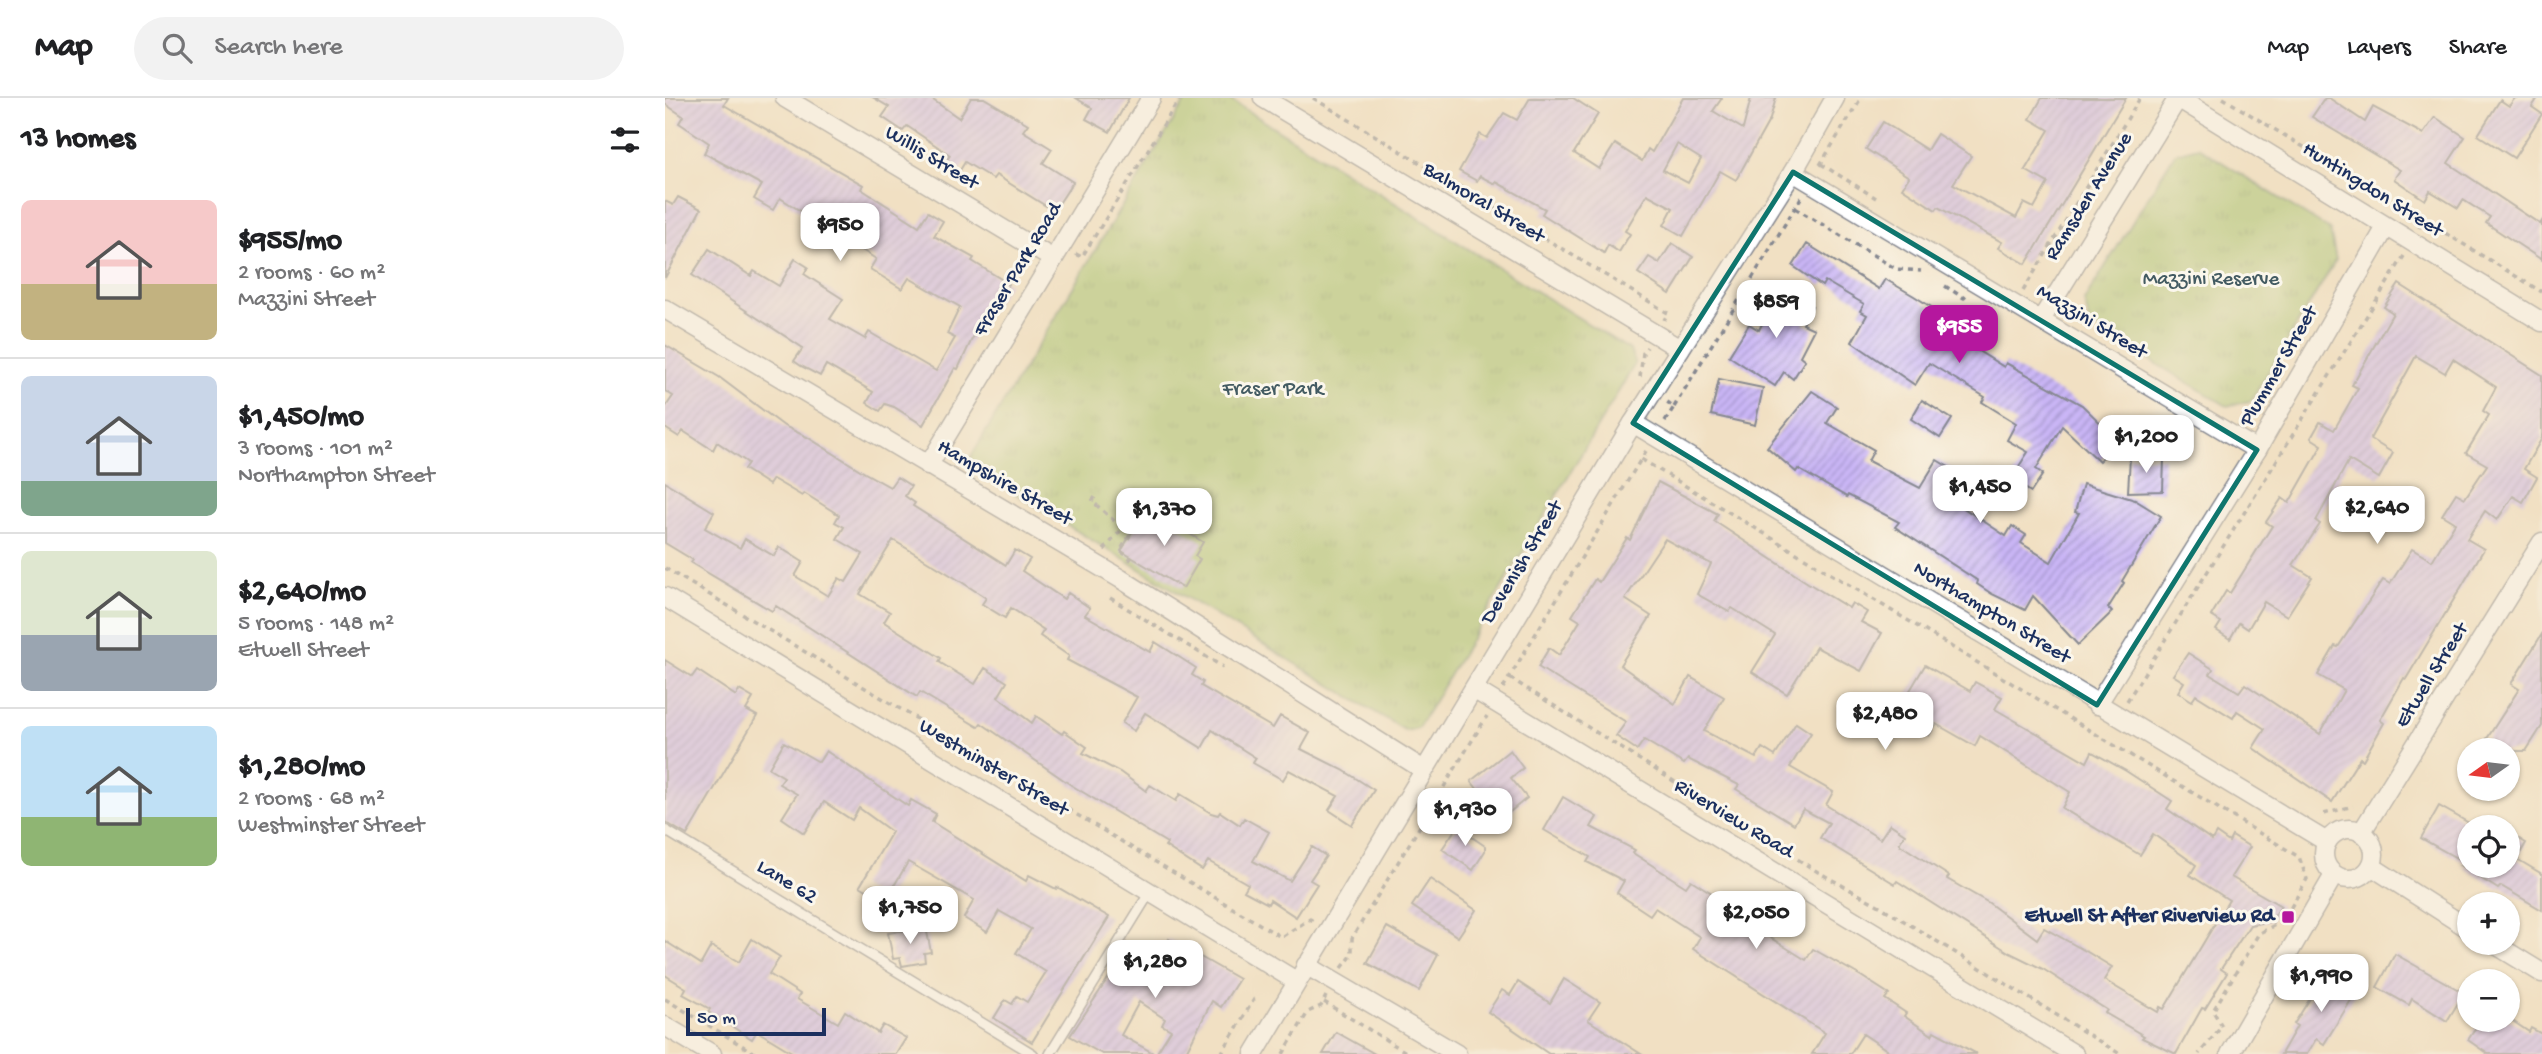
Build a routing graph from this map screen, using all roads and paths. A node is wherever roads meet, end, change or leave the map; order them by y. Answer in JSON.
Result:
{"nodes":[{"id":1,"x":785,"y":98,"type":"edge"},
{"id":2,"x":1151,"y":98,"type":"edge"},
{"id":3,"x":1180,"y":98,"type":"edge"},
{"id":4,"x":1263,"y":98,"type":"edge"},
{"id":5,"x":1313,"y":98,"type":"edge"},
{"id":6,"x":1835,"y":98,"type":"edge"},
{"id":7,"x":1861,"y":98,"type":"edge"},
{"id":8,"x":2140,"y":98,"type":"edge"},
{"id":9,"x":2178,"y":98,"type":"edge"},
{"id":10,"x":2223,"y":98,"type":"edge"},
{"id":11,"x":1793,"y":172,"type":"junction"},
{"id":12,"x":1810,"y":182,"type":"junction"},
{"id":13,"x":1795,"y":208,"type":"junction"},
{"id":14,"x":2423,"y":220,"type":"junction"},
{"id":15,"x":2386,"y":227,"type":"junction"},
{"id":16,"x":2412,"y":244,"type":"junction"},
{"id":17,"x":1057,"y":252,"type":"junction"},
{"id":18,"x":1930,"y":277,"type":"dead end"},
{"id":19,"x":1976,"y":281,"type":"junction"},
{"id":20,"x":1942,"y":284,"type":"dead end"},
{"id":21,"x":2542,"y":292,"type":"edge"},
{"id":22,"x":2015,"y":304,"type":"junction"},
{"id":23,"x":665,"y":309,"type":"edge"},
{"id":24,"x":2041,"y":320,"type":"junction"},
{"id":25,"x":2542,"y":322,"type":"edge"},
{"id":26,"x":1656,"y":334,"type":"junction"},
{"id":27,"x":1680,"y":349,"type":"junction"},
{"id":28,"x":1652,"y":393,"type":"junction"},
{"id":29,"x":1674,"y":407,"type":"junction"},
{"id":30,"x":1633,"y":423,"type":"junction"},
{"id":31,"x":1655,"y":436,"type":"junction"},
{"id":32,"x":2257,"y":450,"type":"junction"},
{"id":33,"x":1641,"y":459,"type":"junction"},
{"id":34,"x":928,"y":466,"type":"junction"},
{"id":35,"x":1095,"y":497,"type":"dead end"},
{"id":36,"x":1122,"y":528,"type":"junction"},
{"id":37,"x":2542,"y":542,"type":"edge"},
{"id":38,"x":1103,"y":551,"type":"dead end"},
{"id":39,"x":1130,"y":560,"type":"dead end"},
{"id":40,"x":665,"y":568,"type":"edge"},
{"id":41,"x":665,"y":597,"type":"edge"},
{"id":42,"x":1110,"y":598,"type":"dead end"},
{"id":43,"x":1227,"y":670,"type":"dead end"},
{"id":44,"x":1510,"y":678,"type":"junction"},
{"id":45,"x":1475,"y":690,"type":"junction"},
{"id":46,"x":1495,"y":702,"type":"junction"},
{"id":47,"x":2097,"y":705,"type":"junction"},
{"id":48,"x":2117,"y":717,"type":"junction"},
{"id":49,"x":2104,"y":739,"type":"junction"},
{"id":50,"x":1424,"y":769,"type":"junction"},
{"id":51,"x":2353,"y":806,"type":"dead end"},
{"id":52,"x":2324,"y":814,"type":"dead end"},
{"id":53,"x":665,"y":830,"type":"edge"},
{"id":54,"x":2361,"y":833,"type":"junction"},
{"id":55,"x":2327,"y":842,"type":"junction"},
{"id":56,"x":2371,"y":866,"type":"junction"},
{"id":57,"x":2335,"y":875,"type":"junction"},
{"id":58,"x":1150,"y":892,"type":"junction"},
{"id":59,"x":1310,"y":919,"type":"junction"},
{"id":60,"x":1325,"y":921,"type":"junction"},
{"id":61,"x":2457,"y":921,"type":"edge"},
{"id":62,"x":1352,"y":938,"type":"junction"},
{"id":63,"x":2513,"y":955,"type":"edge"},
{"id":64,"x":1306,"y":965,"type":"junction"},
{"id":65,"x":2542,"y":972,"type":"edge"},
{"id":66,"x":1334,"y":980,"type":"junction"},
{"id":67,"x":1296,"y":982,"type":"junction"},
{"id":68,"x":1256,"y":996,"type":"dead end"},
{"id":69,"x":665,"y":999,"type":"edge"},
{"id":70,"x":1324,"y":1002,"type":"junction"},
{"id":71,"x":665,"y":1026,"type":"edge"},
{"id":72,"x":712,"y":1054,"type":"edge"},
{"id":73,"x":756,"y":1054,"type":"edge"},
{"id":74,"x":1033,"y":1054,"type":"edge"},
{"id":75,"x":1050,"y":1054,"type":"edge"},
{"id":76,"x":1221,"y":1054,"type":"edge"},
{"id":77,"x":1254,"y":1054,"type":"edge"},
{"id":78,"x":1283,"y":1054,"type":"edge"},
{"id":79,"x":1409,"y":1054,"type":"edge"},
{"id":80,"x":1457,"y":1054,"type":"edge"},
{"id":81,"x":2074,"y":1054,"type":"edge"},
{"id":82,"x":2120,"y":1054,"type":"edge"},
{"id":83,"x":2199,"y":1054,"type":"edge"},
{"id":84,"x":2230,"y":1054,"type":"edge"}],
"edges":[{"from":1,"to":17,"type":"street","name":"Willis Street"},
{"from":2,"to":17,"type":"street","name":"Fraser Park Road"},
{"from":3,"to":17,"type":"path"},
{"from":4,"to":26,"type":"street","name":"Balmoral Street"},
{"from":5,"to":26,"type":"path"},
{"from":6,"to":11,"type":"street","name":"Devenish Street"},
{"from":7,"to":12,"type":"path"},
{"from":8,"to":22,"type":"path"},
{"from":9,"to":15,"type":"street","name":"Huntingdon Street"},
{"from":9,"to":24,"type":"street","name":"Ramsden Avenue"},
{"from":10,"to":14,"type":"path"},
{"from":11,"to":12,"type":"street","name":"Mazzini Street"},
{"from":11,"to":27,"type":"street","name":"Devenish Street"},
{"from":12,"to":13,"type":"path"},
{"from":12,"to":19,"type":"street","name":"Mazzini Street"},
{"from":13,"to":18,"type":"path"},
{"from":13,"to":29,"type":"path"},
{"from":14,"to":16,"type":"path"},
{"from":14,"to":21,"type":"path"},
{"from":15,"to":16,"type":"street","name":"Huntingdon Street"},
{"from":15,"to":32,"type":"street","name":"Plummer Street"},
{"from":16,"to":25,"type":"street","name":"Huntingdon Street"},
{"from":16,"to":48,"type":"path"},
{"from":17,"to":34,"type":"street","name":"Fraser Park Road"},
{"from":19,"to":20,"type":"path"},
{"from":19,"to":22,"type":"street","name":"Mazzini Street"},
{"from":22,"to":24,"type":"street","name":"Mazzini Street"},
{"from":23,"to":34,"type":"street","name":"Hampshire Street"},
{"from":24,"to":32,"type":"street","name":"Mazzini Street"},
{"from":26,"to":27,"type":"street","name":"Balmoral Street"},
{"from":26,"to":28,"type":"path"},
{"from":27,"to":28,"type":"street","name":"Devenish Street"},
{"from":28,"to":29,"type":"path"},
{"from":28,"to":30,"type":"street","name":"Devenish Street"},
{"from":29,"to":31,"type":"path"},
{"from":30,"to":31,"type":"street","name":"Northampton Street"},
{"from":30,"to":45,"type":"street","name":"Devenish Street"},
{"from":31,"to":33,"type":"path"},
{"from":31,"to":47,"type":"street","name":"Northampton Street"},
{"from":32,"to":47,"type":"street","name":"Plummer Street"},
{"from":33,"to":44,"type":"path"},
{"from":33,"to":49,"type":"path"},
{"from":34,"to":50,"type":"street","name":"Hampshire Street"},
{"from":35,"to":36,"type":"path"},
{"from":36,"to":38,"type":"path"},
{"from":36,"to":39,"type":"path"},
{"from":37,"to":54,"type":"street","name":"Etwell Street"},
{"from":40,"to":59,"type":"path"},
{"from":41,"to":58,"type":"street","name":"Westminster Street"},
{"from":42,"to":43,"type":"path"},
{"from":44,"to":46,"type":"path"},
{"from":44,"to":82,"type":"path"},
{"from":45,"to":46,"type":"street","name":"Riverview Road"},
{"from":45,"to":50,"type":"street","name":"Devenish Street"},
{"from":46,"to":62,"type":"path"},
{"from":46,"to":81,"type":"street","name":"Riverview Road"},
{"from":47,"to":48,"type":"street","name":"Northampton Street"},
{"from":48,"to":49,"type":"path"},
{"from":48,"to":55,"type":"street","name":"Northampton Street"},
{"from":49,"to":83,"type":"path"},
{"from":50,"to":60,"type":"street","name":"Devenish Street"},
{"from":51,"to":52,"type":"path"},
{"from":53,"to":74,"type":"lane","name":"Lane 62"},
{"from":54,"to":55,"type":"street"},
{"from":54,"to":56,"type":"street"},
{"from":55,"to":57,"type":"street"},
{"from":56,"to":57,"type":"street"},
{"from":56,"to":61,"type":"street"},
{"from":57,"to":84,"type":"street"},
{"from":58,"to":67,"type":"street","name":"Westminster Street"},
{"from":58,"to":75,"type":"lane"},
{"from":59,"to":60,"type":"path"},
{"from":59,"to":60,"type":"path"},
{"from":60,"to":62,"type":"path"},
{"from":60,"to":64,"type":"street","name":"Devenish Street"},
{"from":62,"to":66,"type":"path"},
{"from":63,"to":65,"type":"street"},
{"from":64,"to":66,"type":"street"},
{"from":64,"to":67,"type":"street","name":"Devenish Street"},
{"from":66,"to":70,"type":"path"},
{"from":66,"to":80,"type":"street"},
{"from":67,"to":77,"type":"street","name":"Devenish Street"},
{"from":68,"to":76,"type":"path"},
{"from":69,"to":73,"type":"path"},
{"from":70,"to":78,"type":"path"},
{"from":70,"to":79,"type":"path"},
{"from":71,"to":72,"type":"street"}]}
